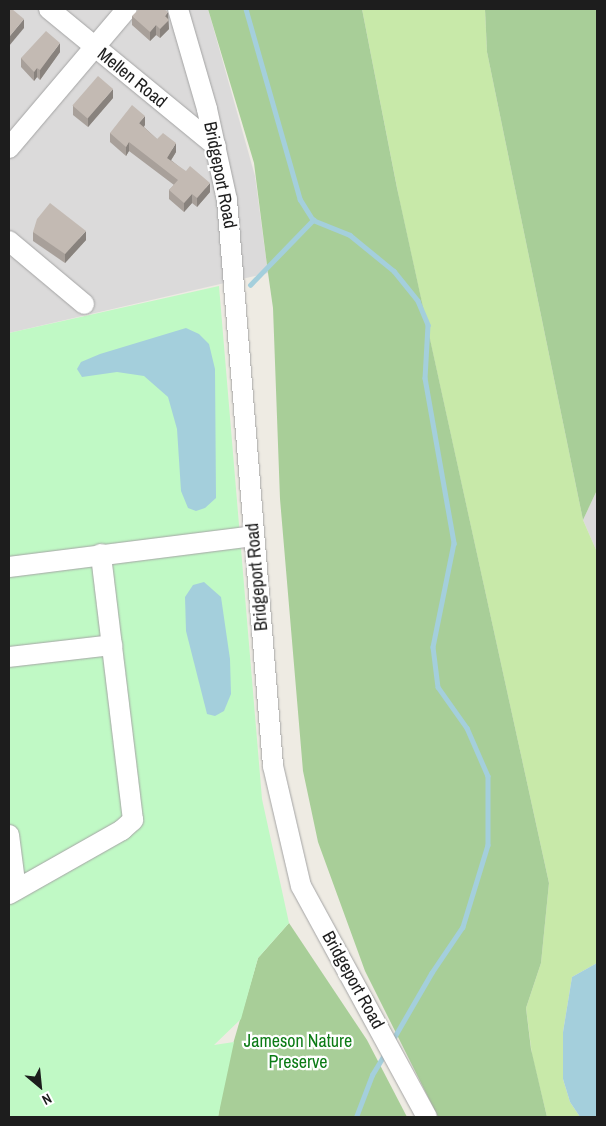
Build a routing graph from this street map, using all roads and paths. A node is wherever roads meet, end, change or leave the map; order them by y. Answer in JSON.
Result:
{"nodes":[{"id":1,"x":49,"y":9,"type":"edge"},
{"id":2,"x":127,"y":9,"type":"edge"},
{"id":3,"x":178,"y":9,"type":"edge"},
{"id":4,"x":95,"y":47,"type":"junction"},
{"id":5,"x":216,"y":146,"type":"junction"},
{"id":6,"x":9,"y":148,"type":"edge"},
{"id":7,"x":9,"y":241,"type":"edge"},
{"id":8,"x":84,"y":304,"type":"dead end"},
{"id":9,"x":253,"y":536,"type":"junction"},
{"id":10,"x":101,"y":554,"type":"junction"},
{"id":11,"x":9,"y":567,"type":"edge"},
{"id":12,"x":112,"y":645,"type":"junction"},
{"id":13,"x":9,"y":657,"type":"edge"},
{"id":14,"x":9,"y":836,"type":"edge"},
{"id":15,"x":13,"y":892,"type":"edge"},
{"id":16,"x":427,"y":1117,"type":"edge"}],
"edges":[{"from":1,"to":4,"type":"street","name":"Mellen Road"},
{"from":2,"to":4,"type":"street"},
{"from":3,"to":5,"type":"street","name":"Bridgeport Road"},
{"from":4,"to":5,"type":"street","name":"Mellen Road"},
{"from":4,"to":6,"type":"street"},
{"from":5,"to":9,"type":"street","name":"Bridgeport Road"},
{"from":7,"to":8,"type":"street"},
{"from":9,"to":10,"type":"street"},
{"from":9,"to":16,"type":"street","name":"Bridgeport Road"},
{"from":10,"to":11,"type":"street"},
{"from":10,"to":12,"type":"street"},
{"from":12,"to":13,"type":"street"},
{"from":12,"to":15,"type":"street"},
{"from":14,"to":15,"type":"street"}]}
